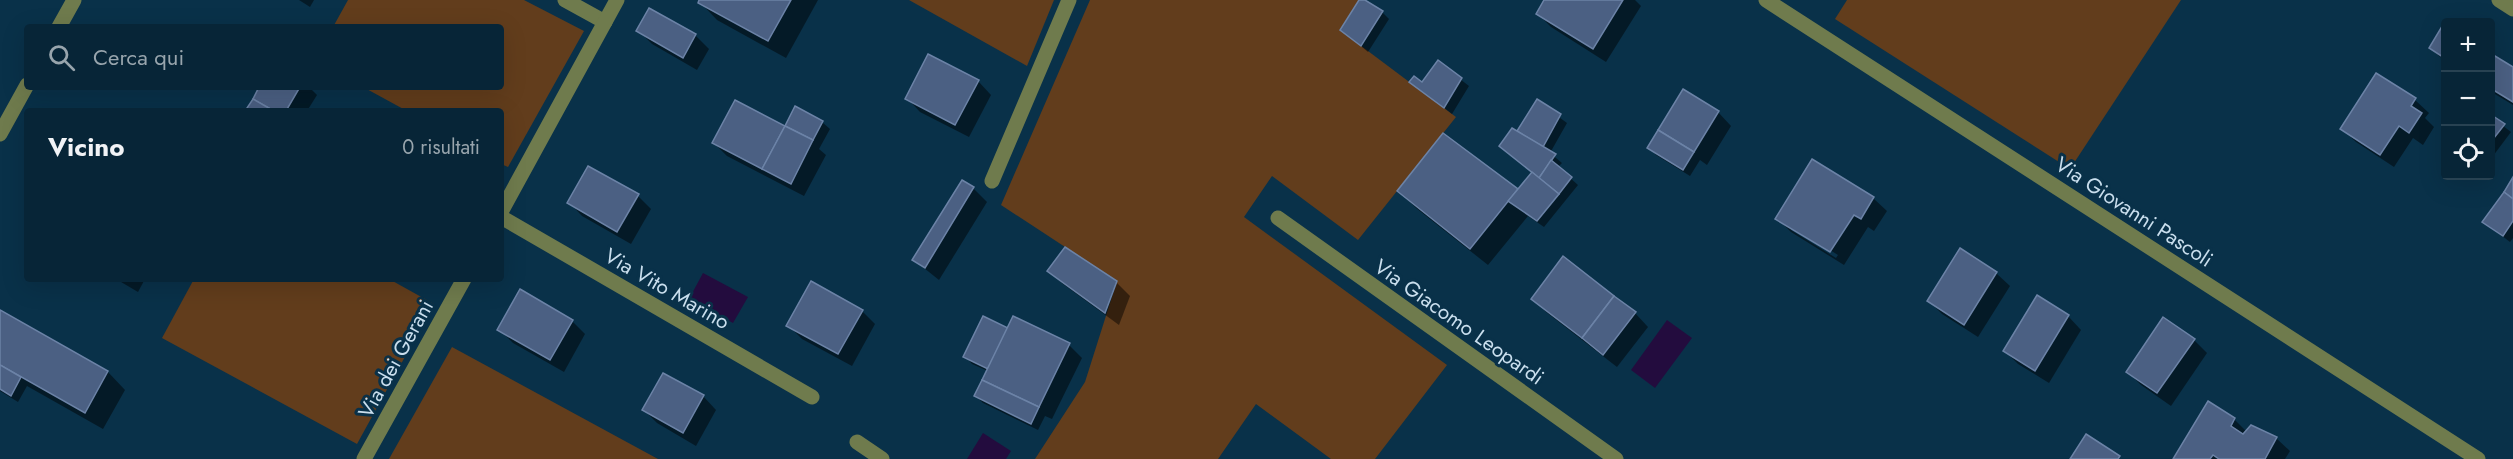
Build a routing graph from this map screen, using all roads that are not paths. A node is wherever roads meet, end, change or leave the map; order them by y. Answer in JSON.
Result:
{"nodes":[{"id":1,"x":74,"y":0,"type":"edge"},
{"id":2,"x":564,"y":0,"type":"edge"},
{"id":3,"x":617,"y":0,"type":"edge"},
{"id":4,"x":1069,"y":0,"type":"edge"},
{"id":5,"x":1766,"y":0,"type":"edge"},
{"id":6,"x":2499,"y":0,"type":"edge"},
{"id":7,"x":2513,"y":9,"type":"edge"},
{"id":8,"x":605,"y":22,"type":"junction"},
{"id":9,"x":61,"y":24,"type":"edge"},
{"id":10,"x":24,"y":90,"type":"edge"},
{"id":11,"x":0,"y":134,"type":"edge"},
{"id":12,"x":992,"y":181,"type":"dead end"},
{"id":13,"x":504,"y":208,"type":"edge"},
{"id":14,"x":504,"y":216,"type":"edge"},
{"id":15,"x":1278,"y":218,"type":"dead end"},
{"id":16,"x":462,"y":282,"type":"edge"},
{"id":17,"x":812,"y":397,"type":"dead end"},
{"id":18,"x":857,"y":441,"type":"dead end"},
{"id":19,"x":364,"y":459,"type":"edge"},
{"id":20,"x":882,"y":459,"type":"edge"},
{"id":21,"x":1616,"y":459,"type":"edge"},
{"id":22,"x":2478,"y":459,"type":"edge"}],
"edges":[{"from":1,"to":9,"type":"street"},
{"from":2,"to":8,"type":"street"},
{"from":3,"to":8,"type":"street"},
{"from":4,"to":12,"type":"street"},
{"from":5,"to":22,"type":"street","name":"Via Giovanni Pascoli"},
{"from":6,"to":7,"type":"street"},
{"from":8,"to":13,"type":"street"},
{"from":10,"to":11,"type":"street"},
{"from":14,"to":17,"type":"street","name":"Via Vito Marino"},
{"from":15,"to":21,"type":"street","name":"Via Giacomo Leopardi"},
{"from":16,"to":19,"type":"street","name":"Via dei Gerani"},
{"from":18,"to":20,"type":"street"}]}
